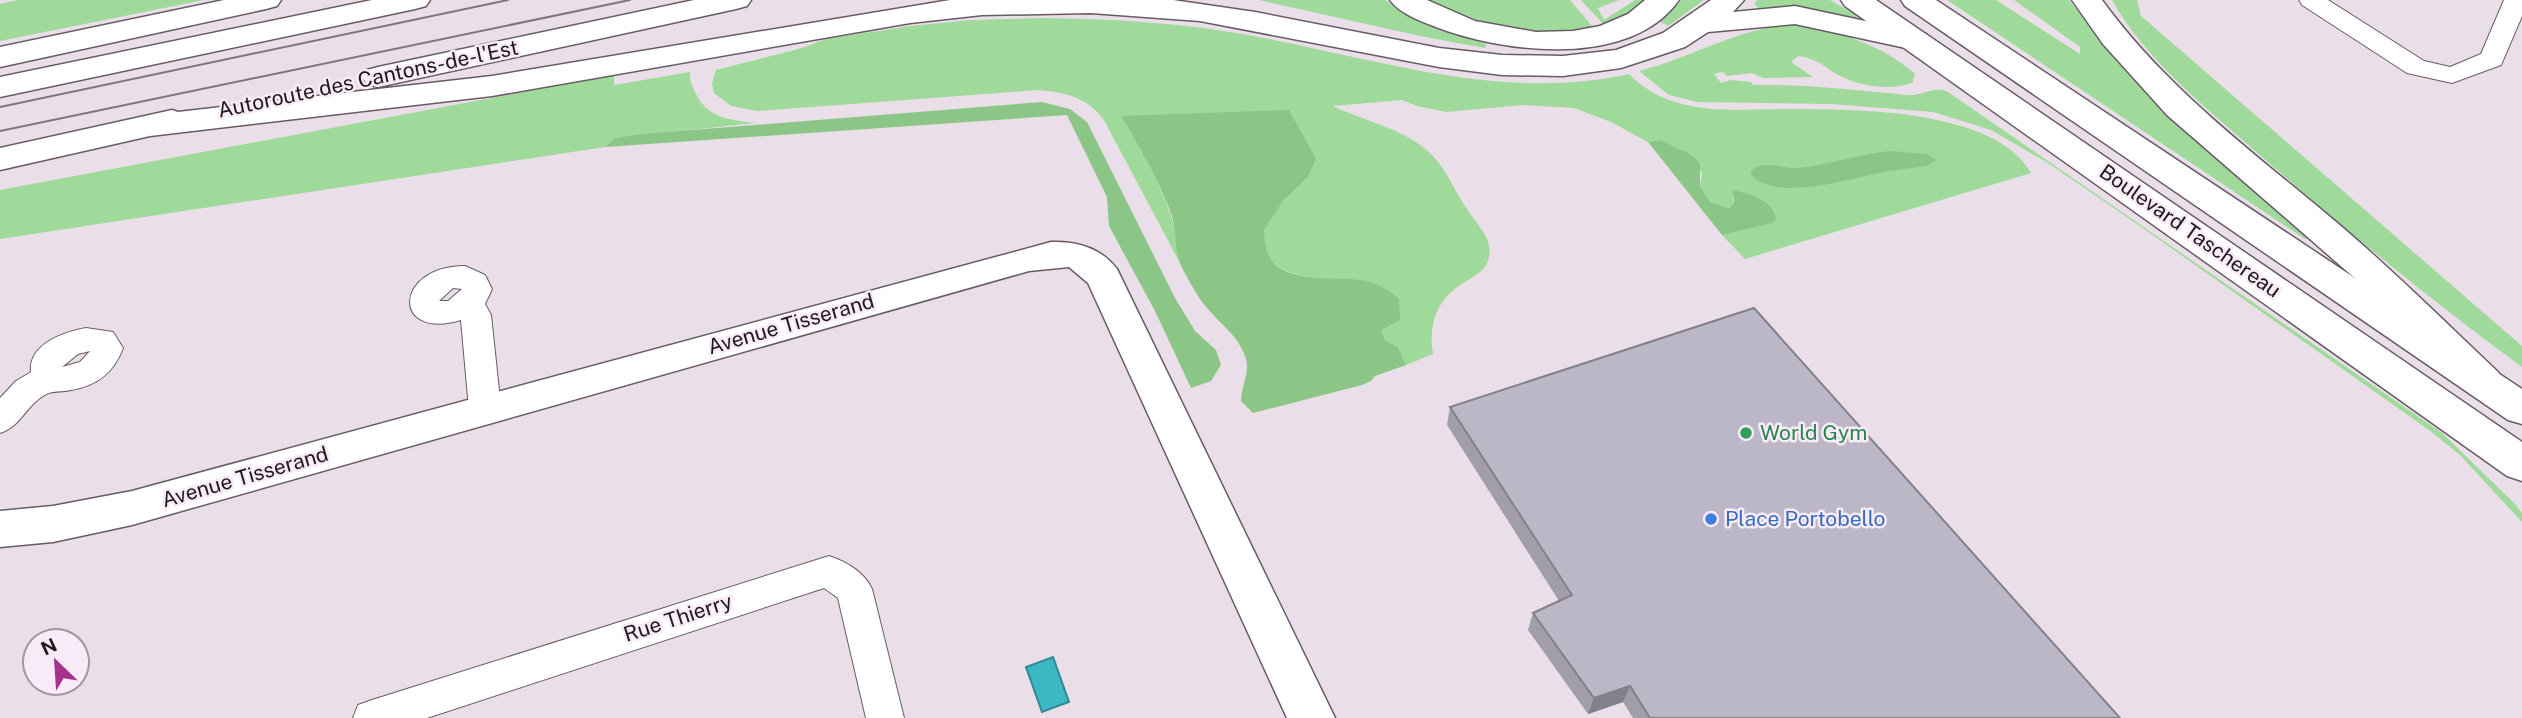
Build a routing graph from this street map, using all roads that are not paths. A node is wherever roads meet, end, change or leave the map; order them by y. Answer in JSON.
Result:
{"nodes":[{"id":1,"x":266,"y":0,"type":"edge"},
{"id":2,"x":415,"y":0,"type":"edge"},
{"id":3,"x":736,"y":0,"type":"edge"},
{"id":4,"x":1405,"y":0,"type":"edge"},
{"id":5,"x":1664,"y":0,"type":"edge"},
{"id":6,"x":1729,"y":0,"type":"edge"},
{"id":7,"x":1856,"y":0,"type":"edge"},
{"id":8,"x":1916,"y":0,"type":"edge"},
{"id":9,"x":2087,"y":0,"type":"edge"},
{"id":10,"x":2311,"y":0,"type":"edge"},
{"id":11,"x":2516,"y":0,"type":"edge"},
{"id":12,"x":1700,"y":24,"type":"junction"},
{"id":13,"x":1915,"y":41,"type":"junction"},
{"id":14,"x":0,"y":57,"type":"edge"},
{"id":15,"x":0,"y":87,"type":"edge"},
{"id":16,"x":149,"y":126,"type":"junction"},
{"id":17,"x":0,"y":159,"type":"edge"},
{"id":18,"x":468,"y":303,"type":"dead end"},
{"id":19,"x":50,"y":376,"type":"dead end"},
{"id":20,"x":2484,"y":383,"type":"junction"},
{"id":21,"x":485,"y":409,"type":"junction"},
{"id":22,"x":2522,"y":409,"type":"edge"},
{"id":23,"x":0,"y":419,"type":"edge"},
{"id":24,"x":2522,"y":464,"type":"edge"},
{"id":25,"x":0,"y":529,"type":"edge"},
{"id":26,"x":372,"y":718,"type":"edge"},
{"id":27,"x":885,"y":718,"type":"edge"},
{"id":28,"x":1311,"y":718,"type":"edge"}],
"edges":[{"from":1,"to":14,"type":"main road"},
{"from":2,"to":15,"type":"main road"},
{"from":3,"to":16,"type":"main road","name":"Autoroute des Cantons-de-l'Est"},
{"from":4,"to":5,"type":"main road"},
{"from":6,"to":12,"type":"main road"},
{"from":7,"to":13,"type":"main road","name":"Boulevard Taschereau"},
{"from":8,"to":20,"type":"main road","name":"Boulevard Taschereau"},
{"from":9,"to":20,"type":"main road"},
{"from":10,"to":11,"type":"street"},
{"from":12,"to":13,"type":"main road"},
{"from":12,"to":16,"type":"main road"},
{"from":13,"to":24,"type":"main road","name":"Boulevard Taschereau"},
{"from":16,"to":17,"type":"main road","name":"Autoroute des Cantons-de-l'Est"},
{"from":18,"to":21,"type":"street"},
{"from":19,"to":23,"type":"street"},
{"from":20,"to":22,"type":"main road","name":"Boulevard Taschereau"},
{"from":21,"to":25,"type":"main road","name":"Avenue Tisserand"},
{"from":21,"to":28,"type":"main road","name":"Avenue Tisserand"},
{"from":26,"to":27,"type":"street","name":"Rue Thierry"}]}
